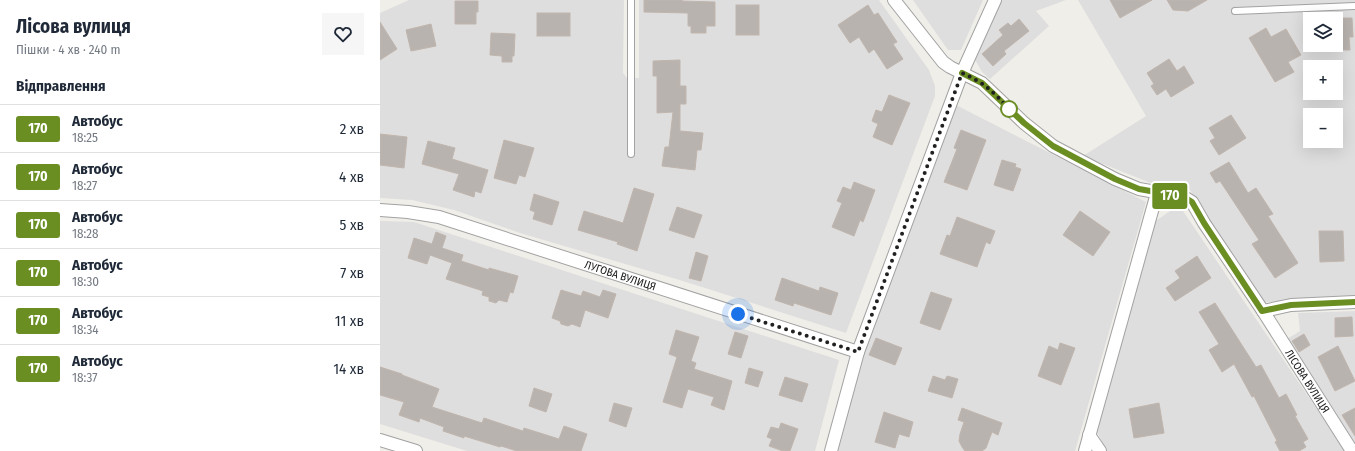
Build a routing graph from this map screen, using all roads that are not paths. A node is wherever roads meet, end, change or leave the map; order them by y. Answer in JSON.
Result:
{"nodes":[{"id":1,"x":631,"y":0,"type":"edge"},
{"id":2,"x":894,"y":0,"type":"edge"},
{"id":3,"x":995,"y":0,"type":"edge"},
{"id":4,"x":1355,"y":6,"type":"edge"},
{"id":5,"x":1235,"y":11,"type":"dead end"},
{"id":6,"x":962,"y":73,"type":"junction"},
{"id":7,"x":631,"y":154,"type":"dead end"},
{"id":8,"x":1156,"y":193,"type":"junction"},
{"id":9,"x":380,"y":210,"type":"edge"},
{"id":10,"x":1355,"y":302,"type":"edge"},
{"id":11,"x":1262,"y":311,"type":"junction"},
{"id":12,"x":858,"y":352,"type":"junction"},
{"id":13,"x":1089,"y":435,"type":"junction"},
{"id":14,"x":380,"y":440,"type":"edge"},
{"id":15,"x":416,"y":451,"type":"edge"},
{"id":16,"x":831,"y":451,"type":"edge"},
{"id":17,"x":1085,"y":451,"type":"edge"},
{"id":18,"x":1100,"y":451,"type":"edge"},
{"id":19,"x":1352,"y":451,"type":"edge"}],
"edges":[{"from":1,"to":7,"type":"lane"},
{"from":2,"to":6,"type":"street","name":"ЛІСОВА ВУЛИЦЯ"},
{"from":3,"to":6,"type":"street"},
{"from":4,"to":5,"type":"lane"},
{"from":6,"to":8,"type":"street","name":"ЛІСОВА ВУЛИЦЯ"},
{"from":6,"to":12,"type":"street"},
{"from":8,"to":11,"type":"street","name":"ЛІСОВА ВУЛИЦЯ"},
{"from":8,"to":13,"type":"street"},
{"from":9,"to":12,"type":"street","name":"ЛУГОВА ВУЛИЦЯ"},
{"from":10,"to":11,"type":"street"},
{"from":11,"to":19,"type":"street","name":"ЛІСОВА ВУЛИЦЯ"},
{"from":12,"to":16,"type":"street"},
{"from":13,"to":17,"type":"street"},
{"from":13,"to":18,"type":"street"},
{"from":14,"to":15,"type":"street"}]}
